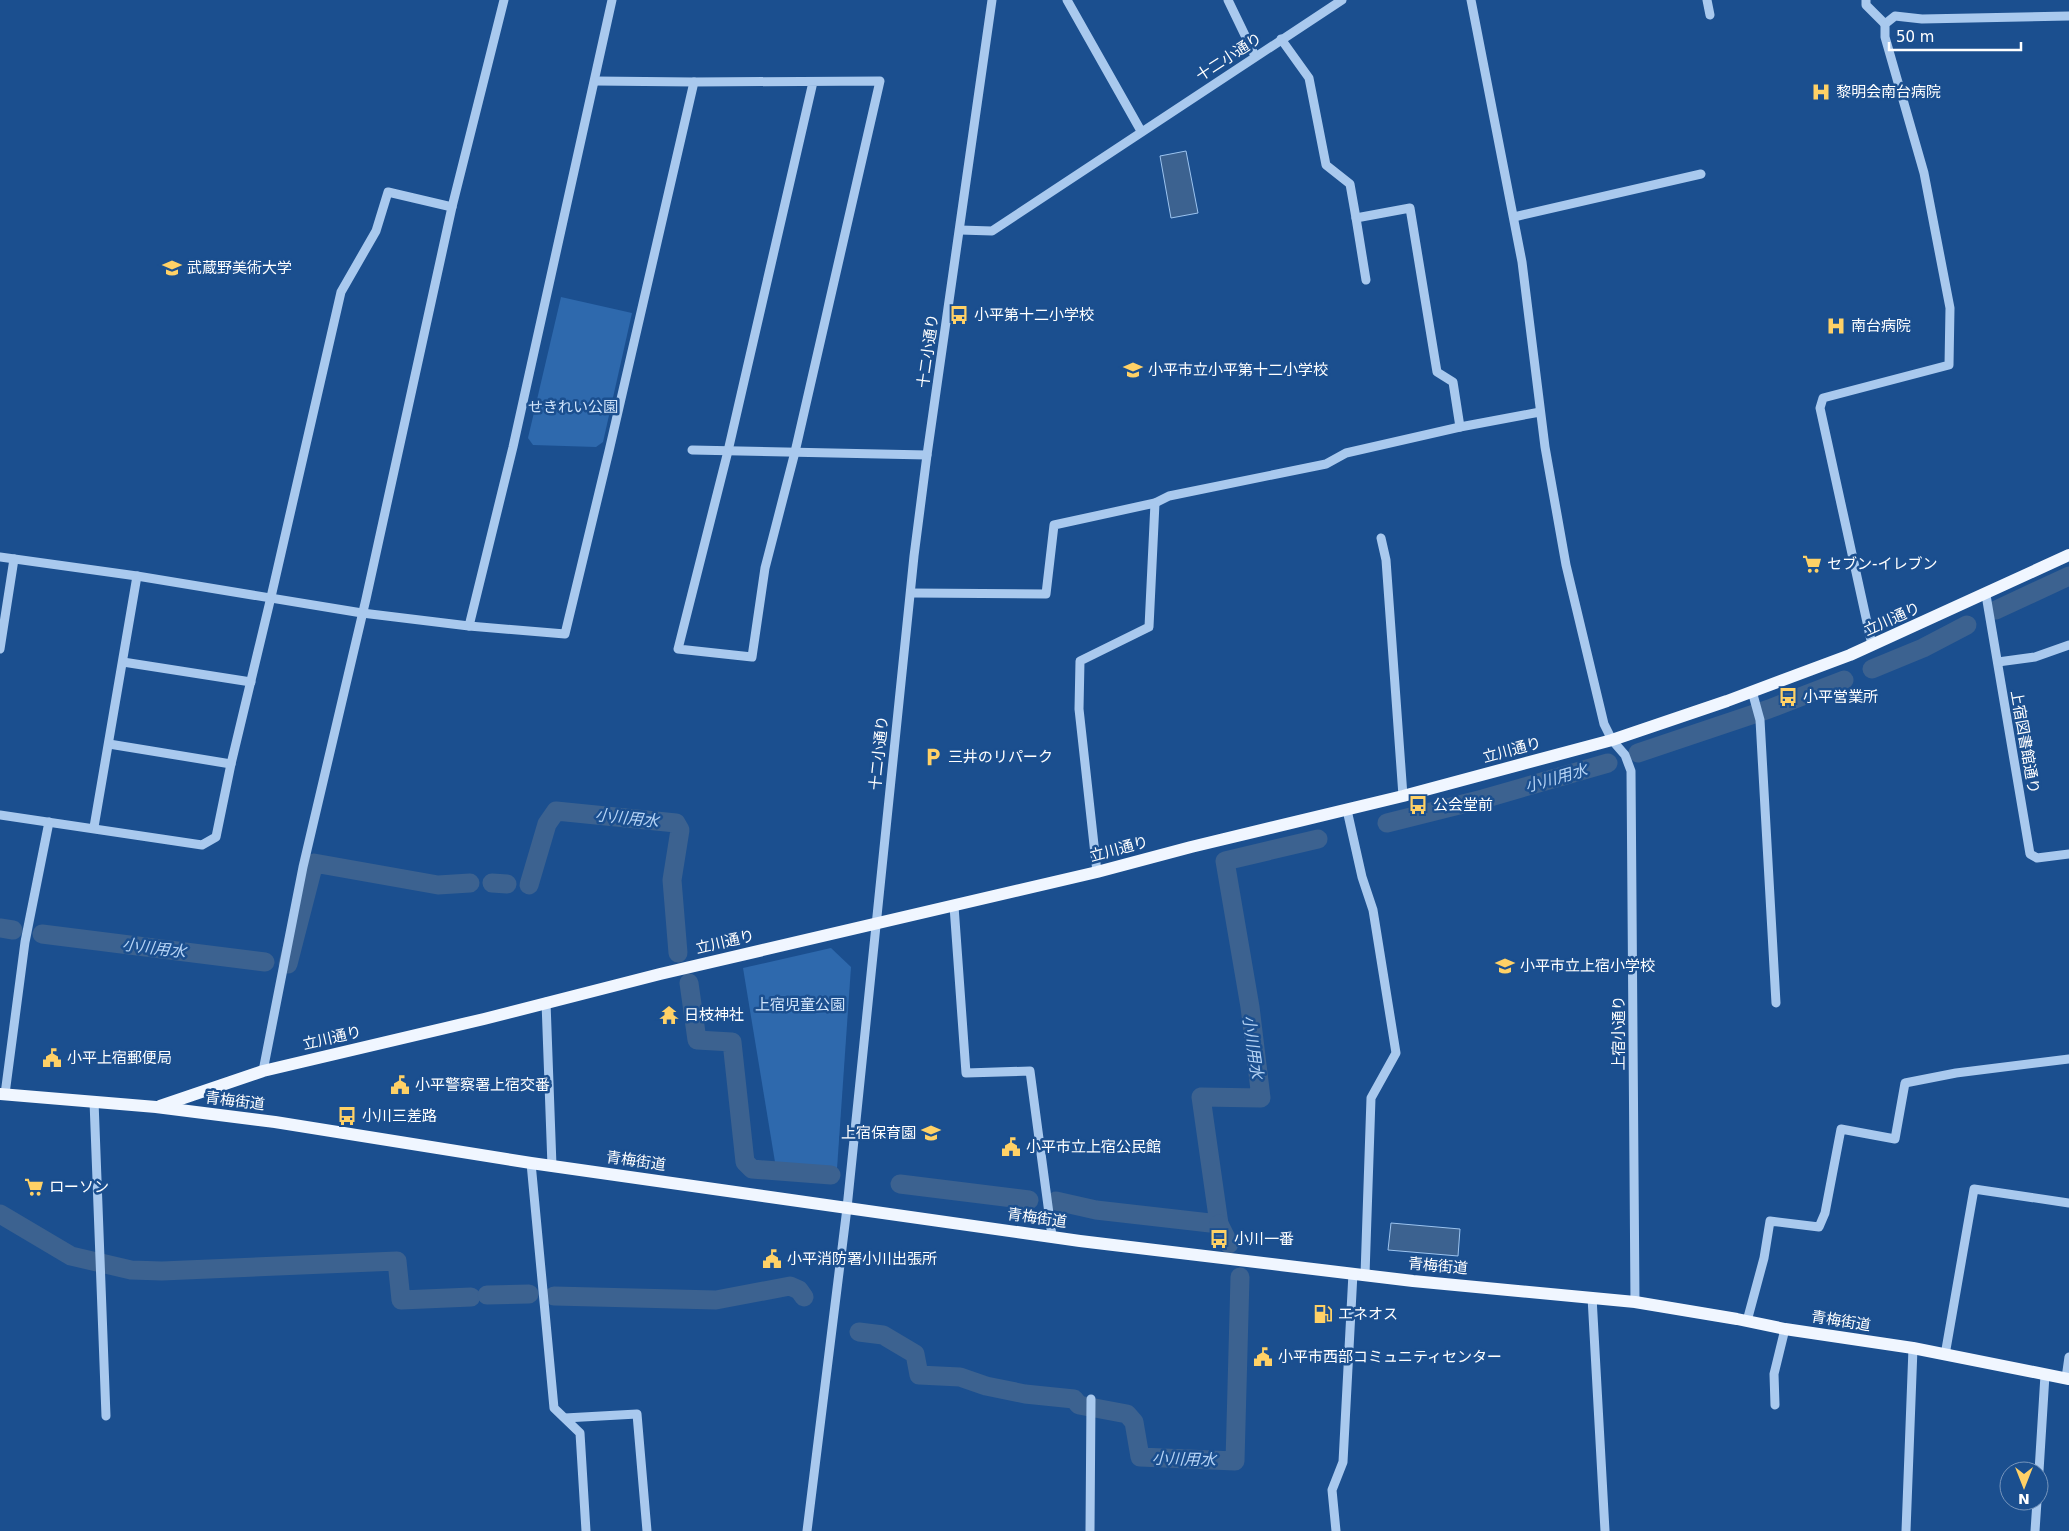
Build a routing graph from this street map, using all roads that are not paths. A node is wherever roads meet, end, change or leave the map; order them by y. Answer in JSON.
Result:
{"nodes":[{"id":1,"x":504,"y":0,"type":"edge"},
{"id":2,"x":612,"y":0,"type":"edge"},
{"id":3,"x":992,"y":0,"type":"edge"},
{"id":4,"x":1067,"y":0,"type":"edge"},
{"id":5,"x":1228,"y":0,"type":"edge"},
{"id":6,"x":1471,"y":0,"type":"edge"},
{"id":7,"x":1707,"y":0,"type":"edge"},
{"id":8,"x":1866,"y":0,"type":"edge"},
{"id":9,"x":1339,"y":1,"type":"edge"},
{"id":10,"x":1710,"y":15,"type":"dead end"},
{"id":11,"x":2069,"y":16,"type":"edge"},
{"id":12,"x":1885,"y":24,"type":"junction"},
{"id":13,"x":1281,"y":39,"type":"junction"},
{"id":14,"x":1255,"y":56,"type":"junction"},
{"id":15,"x":595,"y":81,"type":"junction"},
{"id":16,"x":694,"y":82,"type":"junction"},
{"id":17,"x":813,"y":82,"type":"junction"},
{"id":18,"x":1141,"y":131,"type":"junction"},
{"id":19,"x":1701,"y":174,"type":"dead end"},
{"id":20,"x":452,"y":207,"type":"junction"},
{"id":21,"x":1514,"y":217,"type":"junction"},
{"id":22,"x":1356,"y":218,"type":"junction"},
{"id":23,"x":960,"y":230,"type":"junction"},
{"id":24,"x":1366,"y":280,"type":"dead end"},
{"id":25,"x":1540,"y":412,"type":"junction"},
{"id":26,"x":1460,"y":427,"type":"junction"},
{"id":27,"x":692,"y":450,"type":"dead end"},
{"id":28,"x":728,"y":450,"type":"junction"},
{"id":29,"x":795,"y":452,"type":"junction"},
{"id":30,"x":927,"y":455,"type":"junction"},
{"id":31,"x":1155,"y":503,"type":"junction"},
{"id":32,"x":1381,"y":538,"type":"dead end"},
{"id":33,"x":2069,"y":555,"type":"edge"},
{"id":34,"x":0,"y":557,"type":"edge"},
{"id":35,"x":14,"y":559,"type":"junction"},
{"id":36,"x":137,"y":576,"type":"junction"},
{"id":37,"x":910,"y":594,"type":"junction"},
{"id":38,"x":1986,"y":595,"type":"junction"},
{"id":39,"x":271,"y":597,"type":"junction"},
{"id":40,"x":362,"y":613,"type":"junction"},
{"id":41,"x":469,"y":626,"type":"junction"},
{"id":42,"x":0,"y":645,"type":"edge"},
{"id":43,"x":1872,"y":645,"type":"junction"},
{"id":44,"x":2069,"y":645,"type":"edge"},
{"id":45,"x":0,"y":649,"type":"edge"},
{"id":46,"x":123,"y":662,"type":"junction"},
{"id":47,"x":1998,"y":662,"type":"junction"},
{"id":48,"x":252,"y":682,"type":"junction"},
{"id":49,"x":1752,"y":691,"type":"junction"},
{"id":50,"x":1612,"y":740,"type":"junction"},
{"id":51,"x":109,"y":744,"type":"junction"},
{"id":52,"x":231,"y":764,"type":"junction"},
{"id":53,"x":1403,"y":796,"type":"junction"},
{"id":54,"x":1347,"y":810,"type":"junction"},
{"id":55,"x":0,"y":815,"type":"edge"},
{"id":56,"x":49,"y":822,"type":"junction"},
{"id":57,"x":94,"y":827,"type":"junction"},
{"id":58,"x":2069,"y":854,"type":"edge"},
{"id":59,"x":1097,"y":872,"type":"junction"},
{"id":60,"x":954,"y":906,"type":"junction"},
{"id":61,"x":876,"y":924,"type":"junction"},
{"id":62,"x":546,"y":1002,"type":"junction"},
{"id":63,"x":1776,"y":1003,"type":"dead end"},
{"id":64,"x":2069,"y":1059,"type":"edge"},
{"id":65,"x":263,"y":1071,"type":"junction"},
{"id":66,"x":3,"y":1094,"type":"edge"},
{"id":67,"x":94,"y":1102,"type":"junction"},
{"id":68,"x":156,"y":1107,"type":"junction"},
{"id":69,"x":531,"y":1163,"type":"junction"},
{"id":70,"x":552,"y":1166,"type":"junction"},
{"id":71,"x":2069,"y":1203,"type":"edge"},
{"id":72,"x":847,"y":1208,"type":"junction"},
{"id":73,"x":1052,"y":1236,"type":"junction"},
{"id":74,"x":1359,"y":1274,"type":"junction"},
{"id":75,"x":1592,"y":1297,"type":"junction"},
{"id":76,"x":1635,"y":1302,"type":"junction"},
{"id":77,"x":1747,"y":1321,"type":"junction"},
{"id":78,"x":1785,"y":1329,"type":"junction"},
{"id":79,"x":1913,"y":1348,"type":"junction"},
{"id":80,"x":1945,"y":1355,"type":"junction"},
{"id":81,"x":2069,"y":1357,"type":"edge"},
{"id":82,"x":2045,"y":1375,"type":"junction"},
{"id":83,"x":2068,"y":1378,"type":"edge"},
{"id":84,"x":1091,"y":1399,"type":"dead end"},
{"id":85,"x":1776,"y":1405,"type":"dead end"},
{"id":86,"x":106,"y":1416,"type":"dead end"},
{"id":87,"x":564,"y":1418,"type":"junction"},
{"id":88,"x":2040,"y":1461,"type":"edge"},
{"id":89,"x":2036,"y":1511,"type":"edge"},
{"id":90,"x":586,"y":1531,"type":"edge"},
{"id":91,"x":647,"y":1531,"type":"edge"},
{"id":92,"x":807,"y":1531,"type":"edge"},
{"id":93,"x":1090,"y":1531,"type":"edge"},
{"id":94,"x":1336,"y":1531,"type":"edge"},
{"id":95,"x":1605,"y":1531,"type":"edge"},
{"id":96,"x":1906,"y":1531,"type":"edge"},
{"id":97,"x":2035,"y":1531,"type":"edge"}],
"edges":[{"from":1,"to":20,"type":"street"},
{"from":2,"to":15,"type":"street"},
{"from":3,"to":23,"type":"street"},
{"from":4,"to":18,"type":"street"},
{"from":5,"to":14,"type":"street"},
{"from":6,"to":21,"type":"street","name":"上宿小通り"},
{"from":7,"to":10,"type":"street"},
{"from":8,"to":12,"type":"street"},
{"from":9,"to":13,"type":"street","name":"十二小通り"},
{"from":11,"to":12,"type":"street"},
{"from":12,"to":43,"type":"street"},
{"from":13,"to":14,"type":"street","name":"十二小通り"},
{"from":13,"to":22,"type":"street"},
{"from":14,"to":18,"type":"street","name":"十二小通り"},
{"from":15,"to":16,"type":"street"},
{"from":15,"to":41,"type":"street"},
{"from":16,"to":17,"type":"street"},
{"from":16,"to":41,"type":"street"},
{"from":17,"to":28,"type":"street"},
{"from":17,"to":29,"type":"street"},
{"from":18,"to":23,"type":"street","name":"十二小通り"},
{"from":19,"to":21,"type":"street"},
{"from":20,"to":39,"type":"street"},
{"from":20,"to":40,"type":"street"},
{"from":21,"to":25,"type":"street","name":"上宿小通り"},
{"from":22,"to":24,"type":"street"},
{"from":22,"to":26,"type":"street"},
{"from":23,"to":30,"type":"street","name":"十二小通り"},
{"from":25,"to":26,"type":"street"},
{"from":25,"to":50,"type":"street","name":"上宿小通り"},
{"from":26,"to":31,"type":"street"},
{"from":27,"to":28,"type":"street"},
{"from":28,"to":29,"type":"street"},
{"from":28,"to":29,"type":"street"},
{"from":29,"to":30,"type":"street"},
{"from":30,"to":37,"type":"street","name":"十二小通り"},
{"from":31,"to":37,"type":"street"},
{"from":31,"to":59,"type":"street"},
{"from":32,"to":53,"type":"street"},
{"from":33,"to":38,"type":"main road","name":"立川通り"},
{"from":34,"to":35,"type":"street"},
{"from":35,"to":36,"type":"street"},
{"from":35,"to":42,"type":"street"},
{"from":36,"to":39,"type":"street"},
{"from":36,"to":46,"type":"street"},
{"from":37,"to":61,"type":"street","name":"十二小通り"},
{"from":38,"to":43,"type":"main road","name":"立川通り"},
{"from":38,"to":47,"type":"street","name":"上宿図書館通り"},
{"from":39,"to":40,"type":"street"},
{"from":39,"to":48,"type":"street"},
{"from":40,"to":41,"type":"street"},
{"from":40,"to":65,"type":"street"},
{"from":42,"to":45,"type":"street"},
{"from":43,"to":49,"type":"main road","name":"立川通り"},
{"from":44,"to":47,"type":"street"},
{"from":46,"to":48,"type":"street"},
{"from":46,"to":51,"type":"street"},
{"from":47,"to":58,"type":"street","name":"上宿図書館通り"},
{"from":48,"to":52,"type":"street"},
{"from":49,"to":50,"type":"main road","name":"立川通り"},
{"from":49,"to":63,"type":"street"},
{"from":50,"to":53,"type":"main road","name":"立川通り"},
{"from":50,"to":76,"type":"street","name":"上宿小通り"},
{"from":51,"to":52,"type":"street"},
{"from":51,"to":57,"type":"street"},
{"from":52,"to":57,"type":"street"},
{"from":53,"to":54,"type":"main road","name":"立川通り"},
{"from":54,"to":59,"type":"main road","name":"立川通り"},
{"from":54,"to":74,"type":"street"},
{"from":55,"to":56,"type":"street"},
{"from":56,"to":57,"type":"street"},
{"from":56,"to":66,"type":"street"},
{"from":59,"to":60,"type":"main road","name":"立川通り"},
{"from":60,"to":61,"type":"main road","name":"立川通り"},
{"from":60,"to":73,"type":"street"},
{"from":61,"to":62,"type":"main road","name":"立川通り"},
{"from":61,"to":72,"type":"street","name":"十二小通り"},
{"from":62,"to":65,"type":"main road","name":"立川通り"},
{"from":62,"to":70,"type":"street"},
{"from":64,"to":77,"type":"street"},
{"from":65,"to":68,"type":"main road","name":"立川通り"},
{"from":66,"to":67,"type":"main road","name":"青梅街道"},
{"from":67,"to":68,"type":"main road","name":"青梅街道"},
{"from":67,"to":86,"type":"street"},
{"from":68,"to":69,"type":"main road","name":"青梅街道"},
{"from":69,"to":70,"type":"main road","name":"青梅街道"},
{"from":69,"to":87,"type":"street"},
{"from":70,"to":72,"type":"main road","name":"青梅街道"},
{"from":71,"to":80,"type":"street"},
{"from":72,"to":73,"type":"main road","name":"青梅街道"},
{"from":72,"to":92,"type":"street","name":"十二小通り"},
{"from":73,"to":74,"type":"main road","name":"青梅街道"},
{"from":74,"to":75,"type":"main road","name":"青梅街道"},
{"from":74,"to":94,"type":"street"},
{"from":75,"to":76,"type":"main road","name":"青梅街道"},
{"from":75,"to":95,"type":"street"},
{"from":76,"to":77,"type":"main road","name":"青梅街道"},
{"from":77,"to":78,"type":"main road","name":"青梅街道"},
{"from":78,"to":79,"type":"main road","name":"青梅街道"},
{"from":78,"to":85,"type":"street"},
{"from":79,"to":80,"type":"main road","name":"青梅街道"},
{"from":79,"to":96,"type":"street"},
{"from":80,"to":82,"type":"main road","name":"青梅街道"},
{"from":81,"to":83,"type":"street"},
{"from":82,"to":83,"type":"main road","name":"青梅街道"},
{"from":82,"to":88,"type":"street"},
{"from":84,"to":93,"type":"street"},
{"from":87,"to":90,"type":"street"},
{"from":87,"to":91,"type":"street"},
{"from":89,"to":97,"type":"street"}]}
